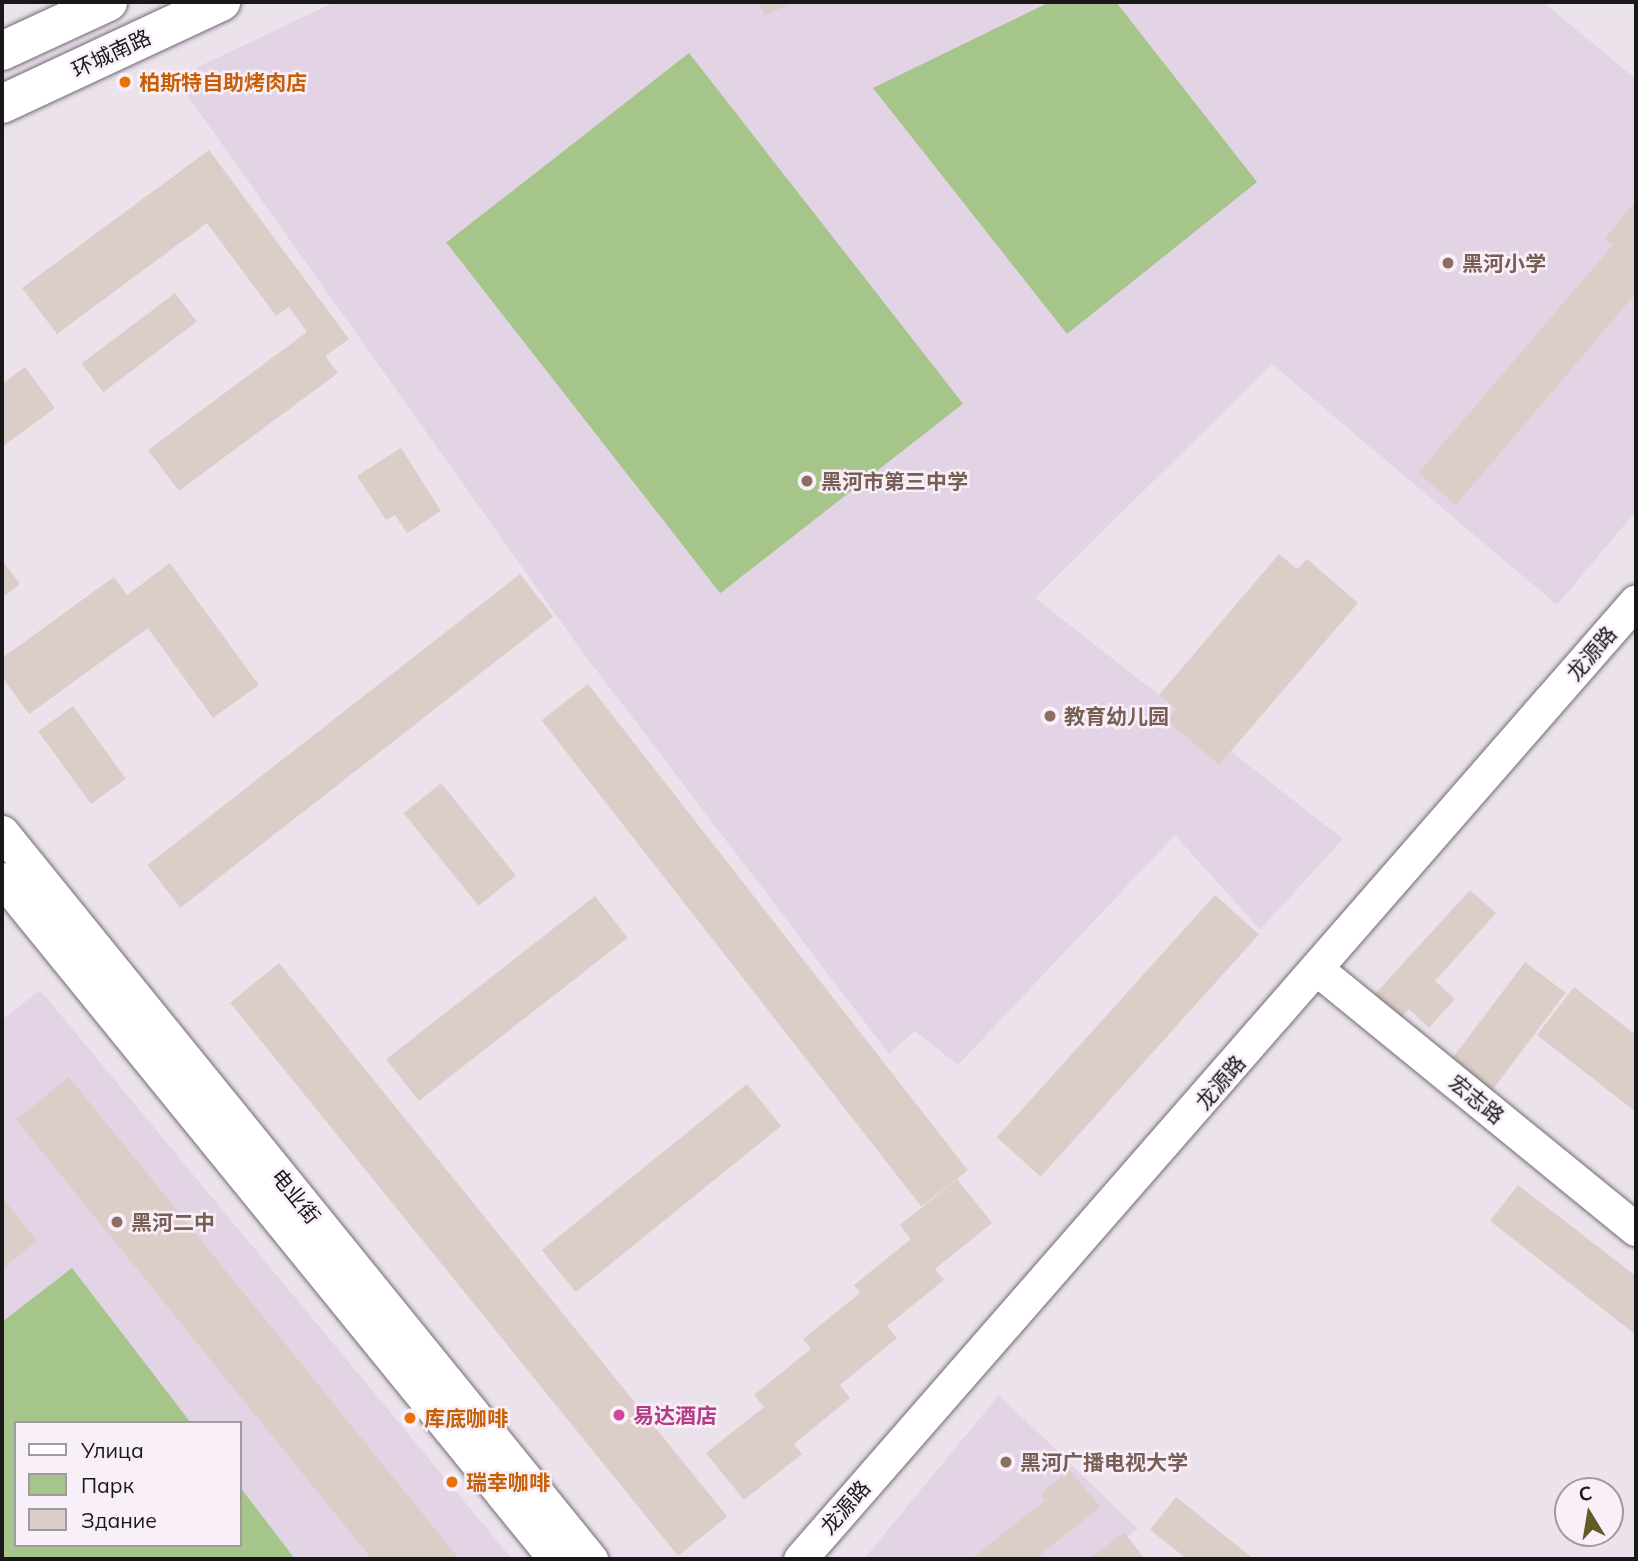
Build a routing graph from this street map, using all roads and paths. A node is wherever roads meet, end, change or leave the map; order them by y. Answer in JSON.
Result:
{"nodes":[{"id":1,"x":108,"y":2,"type":"edge"},
{"id":2,"x":221,"y":2,"type":"edge"},
{"id":3,"x":2,"y":51,"type":"edge"},
{"id":4,"x":2,"y":104,"type":"edge"},
{"id":5,"x":1636,"y":601,"type":"edge"},
{"id":6,"x":2,"y":832,"type":"edge"},
{"id":7,"x":2,"y":880,"type":"edge"},
{"id":8,"x":1318,"y":970,"type":"junction"},
{"id":9,"x":1636,"y":1228,"type":"edge"},
{"id":10,"x":555,"y":1559,"type":"edge"},
{"id":11,"x":591,"y":1559,"type":"edge"},
{"id":12,"x":800,"y":1559,"type":"edge"}],
"edges":[{"from":1,"to":3,"type":"main road"},
{"from":2,"to":4,"type":"main road","name":"环城南路"},
{"from":5,"to":8,"type":"street","name":"龙源路"},
{"from":6,"to":11,"type":"street","name":"电业街"},
{"from":7,"to":10,"type":"street","name":"电业街"},
{"from":8,"to":9,"type":"street","name":"宏志路"},
{"from":8,"to":12,"type":"street","name":"龙源路"}]}
